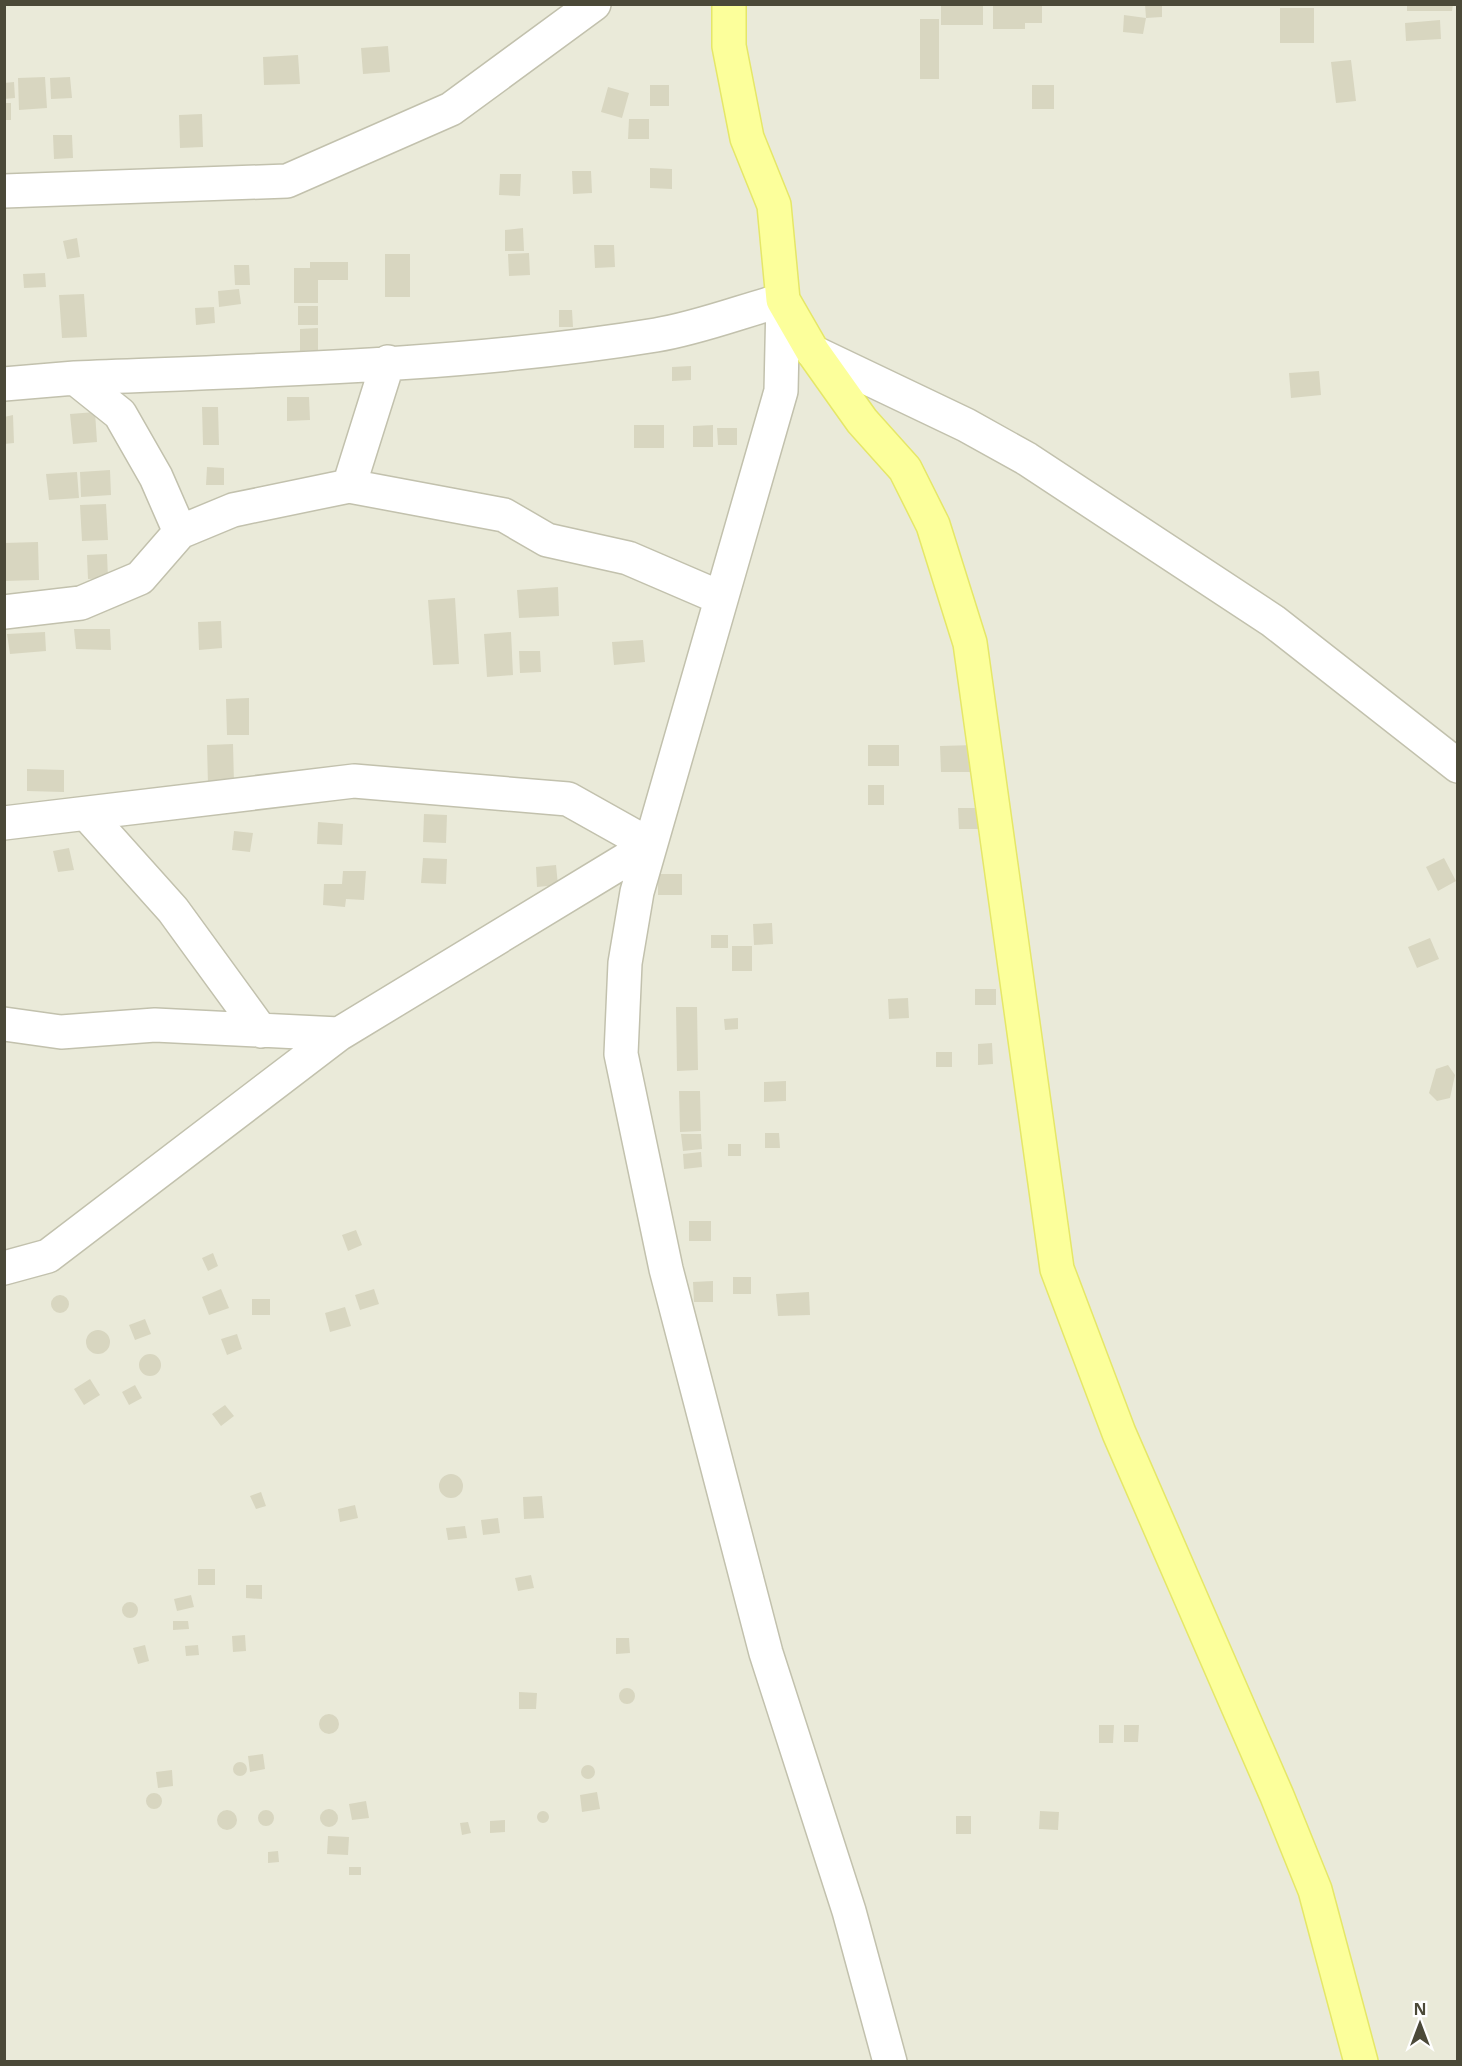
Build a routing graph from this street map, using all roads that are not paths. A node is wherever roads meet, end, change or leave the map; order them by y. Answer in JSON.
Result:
{"nodes":[{"id":1,"x":594,"y":4,"type":"edge"},
{"id":2,"x":729,"y":4,"type":"edge"},
{"id":3,"x":4,"y":191,"type":"edge"},
{"id":4,"x":783,"y":300,"type":"junction"},
{"id":5,"x":813,"y":352,"type":"junction"},
{"id":6,"x":388,"y":362,"type":"junction"},
{"id":7,"x":75,"y":378,"type":"junction"},
{"id":8,"x":4,"y":384,"type":"edge"},
{"id":9,"x":349,"y":486,"type":"junction"},
{"id":10,"x":180,"y":532,"type":"junction"},
{"id":11,"x":721,"y":598,"type":"junction"},
{"id":12,"x":4,"y":612,"type":"edge"},
{"id":13,"x":1458,"y":766,"type":"edge"},
{"id":14,"x":87,"y":814,"type":"junction"},
{"id":15,"x":4,"y":823,"type":"edge"},
{"id":16,"x":650,"y":845,"type":"junction"},
{"id":17,"x":4,"y":1024,"type":"edge"},
{"id":18,"x":261,"y":1031,"type":"junction"},
{"id":19,"x":339,"y":1034,"type":"junction"},
{"id":20,"x":4,"y":1268,"type":"edge"},
{"id":21,"x":890,"y":2061,"type":"edge"},
{"id":22,"x":1361,"y":2061,"type":"edge"}],
"edges":[{"from":1,"to":3,"type":"street"},
{"from":2,"to":4,"type":"main road"},
{"from":4,"to":5,"type":"main road"},
{"from":4,"to":6,"type":"street"},
{"from":4,"to":11,"type":"street"},
{"from":5,"to":13,"type":"street"},
{"from":5,"to":22,"type":"main road"},
{"from":6,"to":7,"type":"street"},
{"from":6,"to":9,"type":"street"},
{"from":7,"to":8,"type":"street"},
{"from":7,"to":10,"type":"street"},
{"from":9,"to":10,"type":"street"},
{"from":9,"to":11,"type":"street"},
{"from":10,"to":12,"type":"street"},
{"from":11,"to":16,"type":"street"},
{"from":14,"to":15,"type":"street"},
{"from":14,"to":16,"type":"street"},
{"from":14,"to":18,"type":"street"},
{"from":16,"to":19,"type":"street"},
{"from":16,"to":21,"type":"street"},
{"from":17,"to":18,"type":"street"},
{"from":18,"to":19,"type":"street"},
{"from":19,"to":20,"type":"street"}]}
